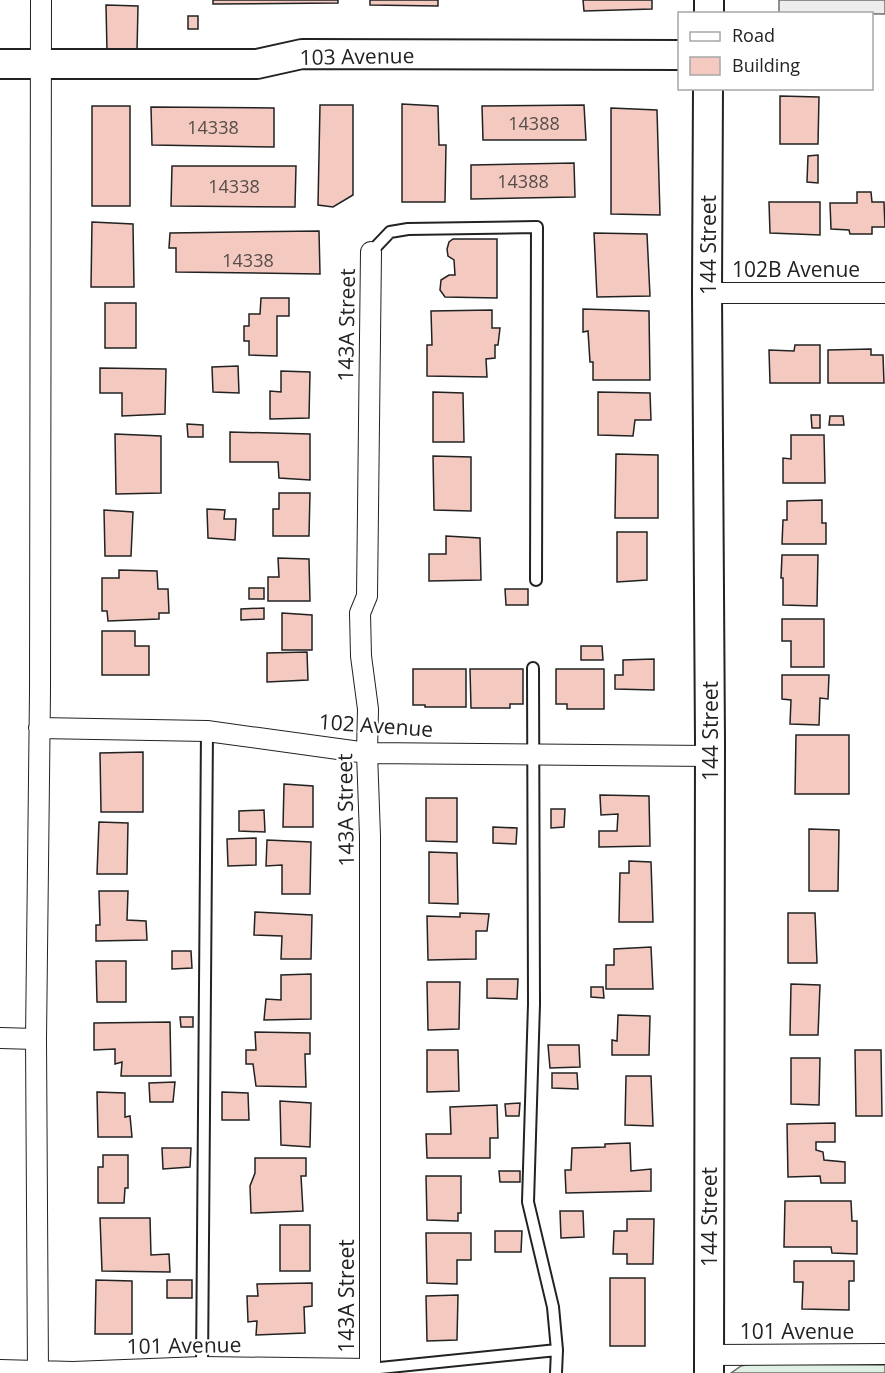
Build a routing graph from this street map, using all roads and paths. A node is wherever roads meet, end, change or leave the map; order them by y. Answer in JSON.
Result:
{"nodes":[{"id":1,"x":41,"y":0,"type":"edge"},
{"id":2,"x":678,"y":55,"type":"edge"},
{"id":3,"x":0,"y":64,"type":"edge"},
{"id":4,"x":41,"y":64,"type":"junction"},
{"id":5,"x":708,"y":90,"type":"edge"},
{"id":6,"x":371,"y":252,"type":"joint"},
{"id":7,"x":707,"y":293,"type":"junction"},
{"id":8,"x":885,"y":293,"type":"edge"},
{"id":9,"x":536,"y":580,"type":"dead end"},
{"id":10,"x":533,"y":668,"type":"dead end"},
{"id":11,"x":39,"y":728,"type":"junction"},
{"id":12,"x":207,"y":731,"type":"junction"},
{"id":13,"x":367,"y":753,"type":"junction"},
{"id":14,"x":534,"y":754,"type":"junction"},
{"id":15,"x":710,"y":756,"type":"junction"},
{"id":16,"x":0,"y":1038,"type":"edge"},
{"id":17,"x":36,"y":1039,"type":"junction"},
{"id":18,"x":557,"y":1350,"type":"junction"},
{"id":19,"x":885,"y":1354,"type":"edge"},
{"id":20,"x":709,"y":1364,"type":"edge"},
{"id":21,"x":202,"y":1367,"type":"junction"},
{"id":22,"x":370,"y":1369,"type":"junction"},
{"id":23,"x":0,"y":1370,"type":"edge"},
{"id":24,"x":38,"y":1372,"type":"edge"},
{"id":25,"x":556,"y":1373,"type":"edge"}],
"edges":[{"from":1,"to":4,"type":"street"},
{"from":2,"to":4,"type":"main road","name":"103 Avenue"},
{"from":3,"to":4,"type":"main road","name":"103 Avenue"},
{"from":4,"to":11,"type":"street"},
{"from":5,"to":7,"type":"main road","name":"144 Street"},
{"from":6,"to":9,"type":"lane"},
{"from":6,"to":13,"type":"street","name":"143A Street"},
{"from":7,"to":8,"type":"street","name":"102B Avenue"},
{"from":7,"to":15,"type":"main road","name":"144 Street"},
{"from":10,"to":14,"type":"lane"},
{"from":11,"to":12,"type":"street","name":"102 Avenue"},
{"from":11,"to":17,"type":"street"},
{"from":12,"to":13,"type":"street","name":"102 Avenue"},
{"from":12,"to":21,"type":"lane"},
{"from":13,"to":14,"type":"street","name":"102 Avenue"},
{"from":13,"to":22,"type":"street","name":"143A Street"},
{"from":14,"to":15,"type":"street","name":"102 Avenue"},
{"from":14,"to":18,"type":"lane"},
{"from":15,"to":20,"type":"main road","name":"144 Street"},
{"from":16,"to":17,"type":"street"},
{"from":17,"to":24,"type":"street"},
{"from":18,"to":22,"type":"lane"},
{"from":18,"to":25,"type":"lane"},
{"from":19,"to":20,"type":"street","name":"101 Avenue"},
{"from":21,"to":22,"type":"street","name":"101 Avenue"},
{"from":21,"to":24,"type":"street","name":"101 Avenue"},
{"from":23,"to":24,"type":"street","name":"101 Avenue"}]}
